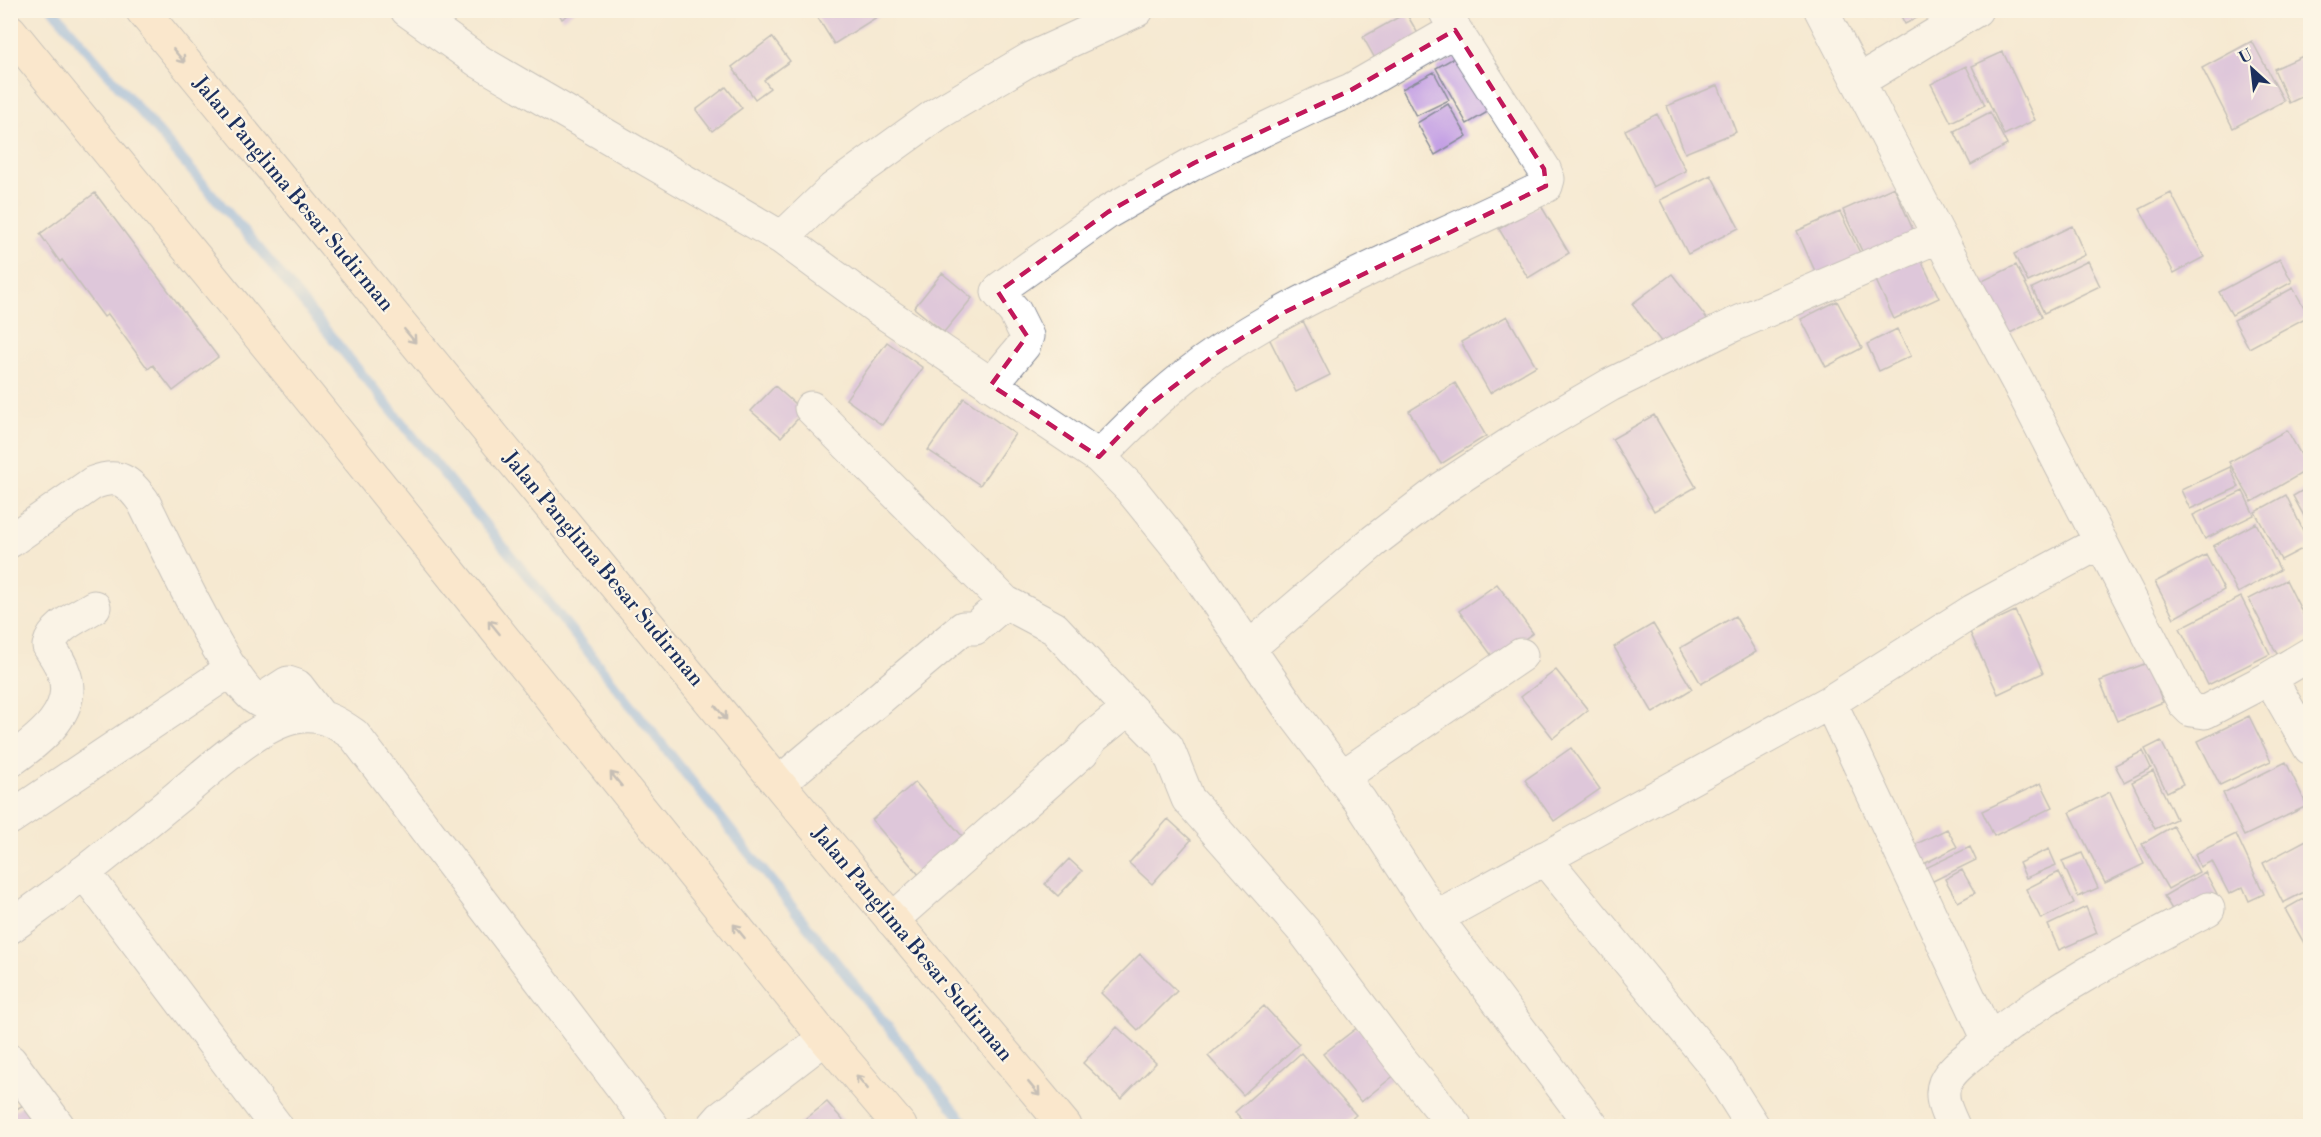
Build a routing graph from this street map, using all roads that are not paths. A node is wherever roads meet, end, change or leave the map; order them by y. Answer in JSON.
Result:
{"nodes":[{"id":1,"x":142,"y":10,"type":"edge"},
{"id":2,"x":408,"y":10,"type":"edge"},
{"id":3,"x":1137,"y":10,"type":"edge"},
{"id":4,"x":1821,"y":10,"type":"edge"},
{"id":5,"x":1976,"y":10,"type":"edge"},
{"id":6,"x":1450,"y":20,"type":"edge"},
{"id":7,"x":10,"y":31,"type":"edge"},
{"id":8,"x":1859,"y":81,"type":"junction"},
{"id":9,"x":1939,"y":236,"type":"junction"},
{"id":10,"x":782,"y":238,"type":"junction"},
{"id":11,"x":991,"y":385,"type":"junction"},
{"id":12,"x":811,"y":408,"type":"dead end"},
{"id":13,"x":1099,"y":458,"type":"junction"},
{"id":14,"x":10,"y":541,"type":"edge"},
{"id":15,"x":2101,"y":542,"type":"junction"},
{"id":16,"x":1005,"y":602,"type":"junction"},
{"id":17,"x":94,"y":607,"type":"dead end"},
{"id":18,"x":1249,"y":648,"type":"junction"},
{"id":19,"x":2310,"y":654,"type":"edge"},
{"id":20,"x":1521,"y":655,"type":"dead end"},
{"id":21,"x":232,"y":669,"type":"junction"},
{"id":22,"x":2270,"y":678,"type":"junction"},
{"id":23,"x":1830,"y":702,"type":"junction"},
{"id":24,"x":1129,"y":708,"type":"junction"},
{"id":25,"x":320,"y":716,"type":"junction"},
{"id":26,"x":2310,"y":748,"type":"edge"},
{"id":27,"x":10,"y":761,"type":"edge"},
{"id":28,"x":1342,"y":777,"type":"junction"},
{"id":29,"x":778,"y":783,"type":"junction"},
{"id":30,"x":10,"y":818,"type":"edge"},
{"id":31,"x":1544,"y":858,"type":"junction"},
{"id":32,"x":84,"y":872,"type":"junction"},
{"id":33,"x":2208,"y":909,"type":"dead end"},
{"id":34,"x":13,"y":916,"type":"edge"},
{"id":35,"x":1436,"y":918,"type":"junction"},
{"id":36,"x":892,"y":920,"type":"junction"},
{"id":37,"x":825,"y":1038,"type":"junction"},
{"id":38,"x":1989,"y":1040,"type":"junction"},
{"id":39,"x":10,"y":1061,"type":"edge"},
{"id":40,"x":711,"y":1124,"type":"edge"},
{"id":41,"x":58,"y":1126,"type":"edge"},
{"id":42,"x":276,"y":1126,"type":"edge"},
{"id":43,"x":651,"y":1126,"type":"edge"},
{"id":44,"x":900,"y":1126,"type":"edge"},
{"id":45,"x":1065,"y":1126,"type":"edge"},
{"id":46,"x":1455,"y":1126,"type":"edge"},
{"id":47,"x":1592,"y":1126,"type":"edge"},
{"id":48,"x":1753,"y":1126,"type":"edge"},
{"id":49,"x":1953,"y":1126,"type":"edge"}],
"edges":[{"from":1,"to":29,"type":"main road","name":"Jalan Panglima Besar Sudirman","one_way":true},
{"from":2,"to":10,"type":"street"},
{"from":3,"to":10,"type":"street"},
{"from":4,"to":8,"type":"street"},
{"from":5,"to":8,"type":"street"},
{"from":6,"to":11,"type":"street"},
{"from":6,"to":13,"type":"street"},
{"from":37,"to":7,"type":"main road","one_way":true},
{"from":8,"to":9,"type":"street"},
{"from":9,"to":15,"type":"street"},
{"from":9,"to":18,"type":"street"},
{"from":10,"to":11,"type":"street"},
{"from":11,"to":13,"type":"street"},
{"from":12,"to":16,"type":"street"},
{"from":13,"to":18,"type":"street"},
{"from":14,"to":21,"type":"street"},
{"from":15,"to":22,"type":"street"},
{"from":15,"to":23,"type":"street"},
{"from":16,"to":24,"type":"street"},
{"from":16,"to":29,"type":"street"},
{"from":17,"to":27,"type":"street"},
{"from":18,"to":28,"type":"street"},
{"from":19,"to":22,"type":"street"},
{"from":20,"to":28,"type":"street"},
{"from":21,"to":25,"type":"street"},
{"from":21,"to":30,"type":"street"},
{"from":22,"to":26,"type":"street"},
{"from":23,"to":31,"type":"street"},
{"from":23,"to":38,"type":"street"},
{"from":24,"to":36,"type":"street"},
{"from":24,"to":46,"type":"street"},
{"from":25,"to":32,"type":"street"},
{"from":25,"to":43,"type":"street"},
{"from":28,"to":35,"type":"street"},
{"from":29,"to":36,"type":"main road","name":"Jalan Panglima Besar Sudirman"},
{"from":31,"to":35,"type":"street"},
{"from":31,"to":48,"type":"street"},
{"from":32,"to":34,"type":"street"},
{"from":32,"to":42,"type":"street"},
{"from":33,"to":38,"type":"street"},
{"from":35,"to":47,"type":"street"},
{"from":36,"to":45,"type":"main road","name":"Jalan Panglima Besar Sudirman","one_way":true},
{"from":37,"to":40,"type":"street"},
{"from":44,"to":37,"type":"main road","one_way":true},
{"from":38,"to":49,"type":"street"},
{"from":39,"to":41,"type":"street"}]}
